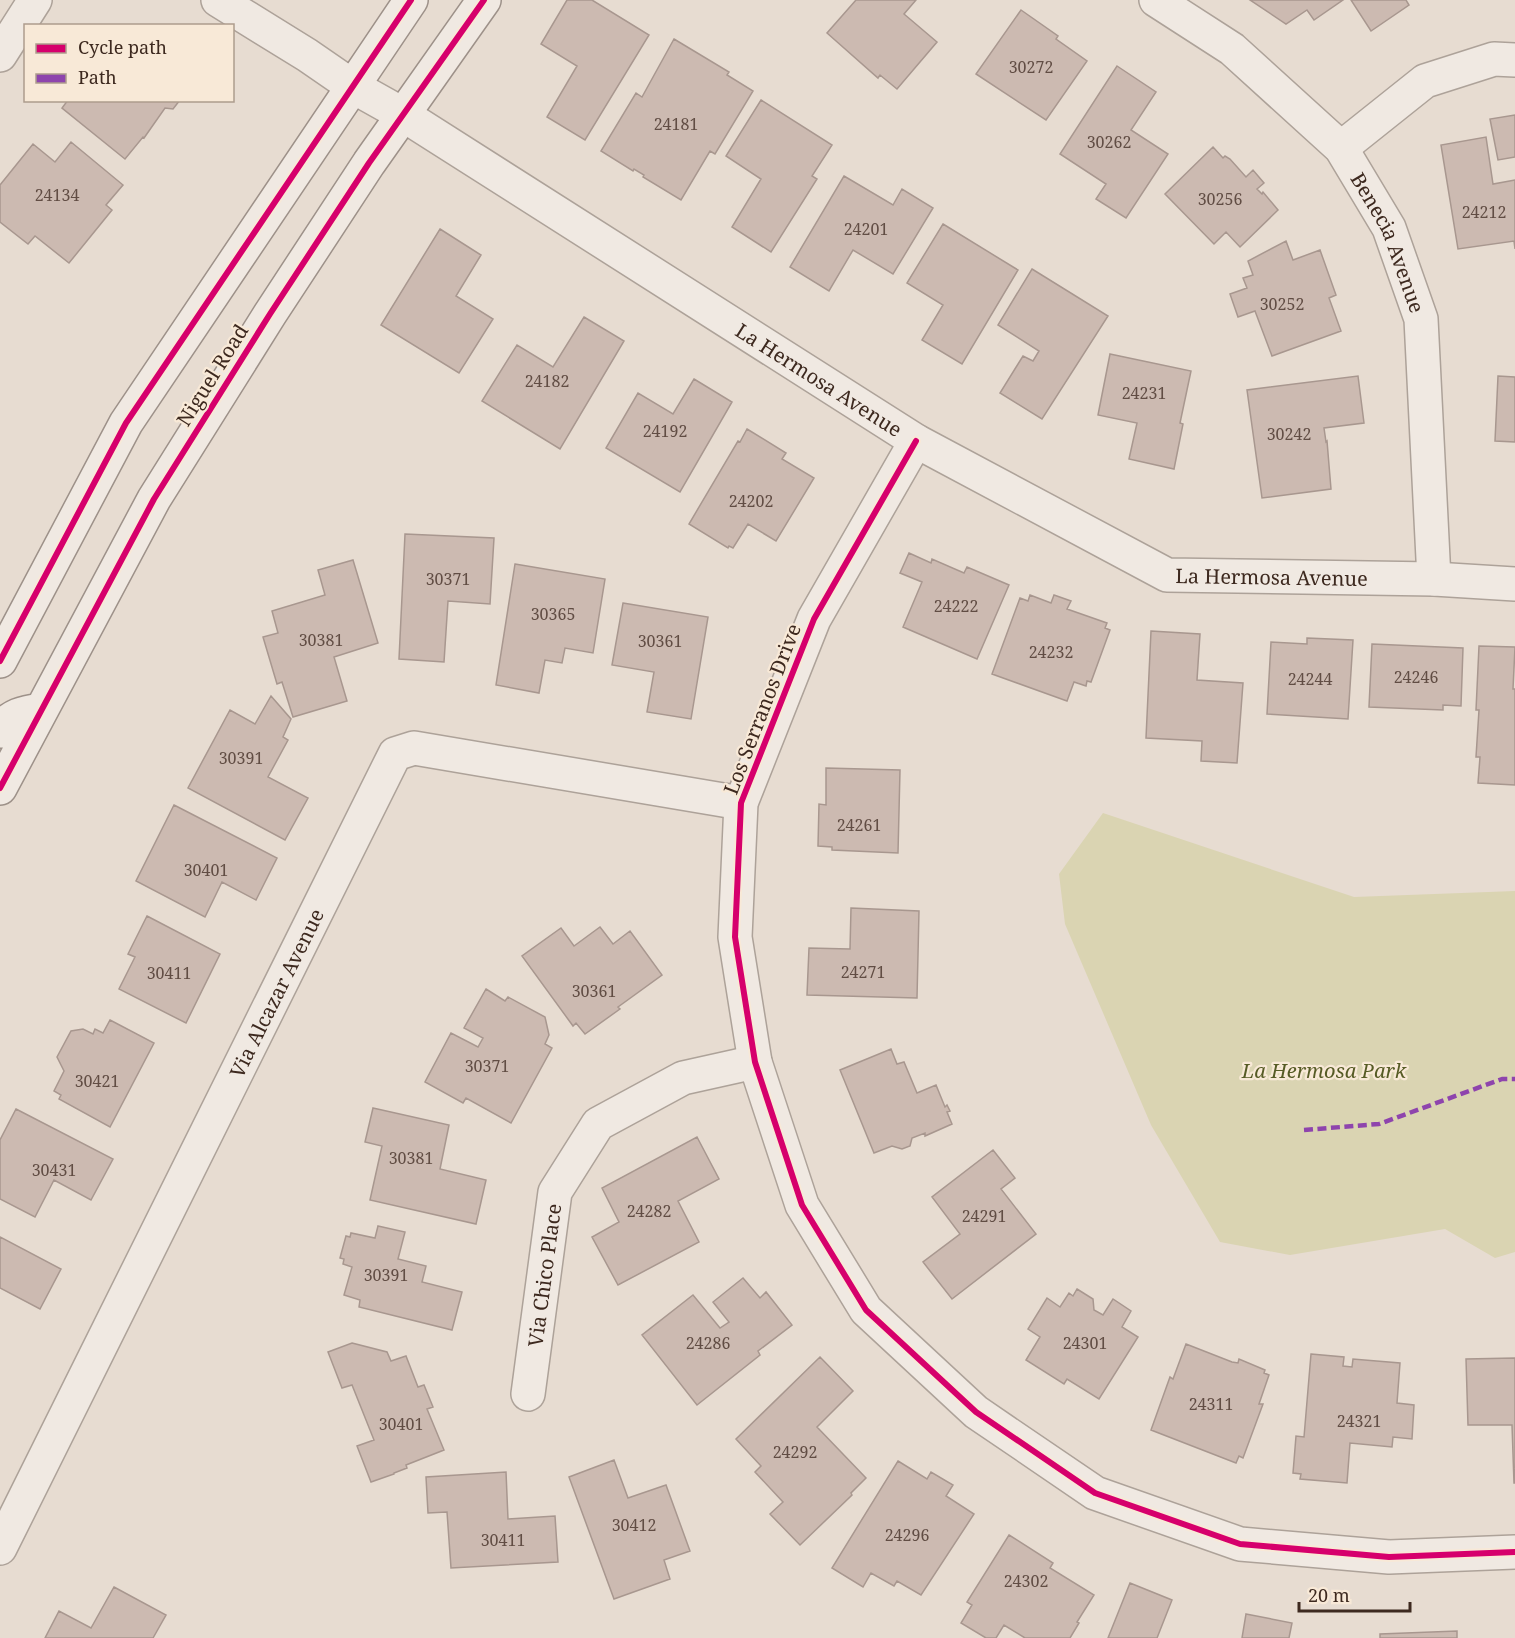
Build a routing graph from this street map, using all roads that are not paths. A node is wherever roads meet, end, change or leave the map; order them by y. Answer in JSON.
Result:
{"nodes":[{"id":1,"x":35,"y":0,"type":"edge"},
{"id":2,"x":218,"y":0,"type":"edge"},
{"id":3,"x":411,"y":0,"type":"edge"},
{"id":4,"x":484,"y":0,"type":"edge"},
{"id":5,"x":1156,"y":0,"type":"edge"},
{"id":6,"x":0,"y":55,"type":"edge"},
{"id":7,"x":1515,"y":60,"type":"edge"},
{"id":8,"x":352,"y":86,"type":"junction"},
{"id":9,"x":402,"y":114,"type":"junction"},
{"id":10,"x":1341,"y":148,"type":"junction"},
{"id":11,"x":916,"y":441,"type":"junction"},
{"id":12,"x":1434,"y":579,"type":"junction"},
{"id":13,"x":1515,"y":584,"type":"edge"},
{"id":14,"x":0,"y":661,"type":"edge"},
{"id":15,"x":41,"y":710,"type":"junction"},
{"id":16,"x":0,"y":731,"type":"edge"},
{"id":17,"x":0,"y":788,"type":"edge"},
{"id":18,"x":741,"y":803,"type":"junction"},
{"id":19,"x":755,"y":1062,"type":"junction"},
{"id":20,"x":528,"y":1394,"type":"dead end"},
{"id":21,"x":0,"y":1548,"type":"edge"},
{"id":22,"x":1515,"y":1552,"type":"edge"}],
"edges":[{"from":1,"to":6,"type":"street"},
{"from":2,"to":8,"type":"street","name":"La Hermosa Avenue"},
{"from":3,"to":8,"type":"street"},
{"from":4,"to":9,"type":"street","name":"Niguel Road"},
{"from":5,"to":10,"type":"street","name":"Benecia Avenue"},
{"from":7,"to":10,"type":"street"},
{"from":8,"to":9,"type":"street","name":"La Hermosa Avenue"},
{"from":8,"to":14,"type":"street"},
{"from":9,"to":11,"type":"street","name":"La Hermosa Avenue"},
{"from":9,"to":15,"type":"street","name":"Niguel Road"},
{"from":10,"to":12,"type":"street","name":"Benecia Avenue"},
{"from":11,"to":12,"type":"street","name":"La Hermosa Avenue"},
{"from":11,"to":18,"type":"street","name":"Los Serranos Drive"},
{"from":12,"to":13,"type":"street","name":"La Hermosa Avenue"},
{"from":15,"to":16,"type":"street"},
{"from":15,"to":17,"type":"street","name":"Niguel Road"},
{"from":18,"to":19,"type":"street","name":"Los Serranos Drive"},
{"from":18,"to":21,"type":"street","name":"Via Alcazar Avenue"},
{"from":19,"to":20,"type":"street","name":"Via Chico Place"},
{"from":19,"to":22,"type":"street","name":"Los Serranos Drive"}]}
